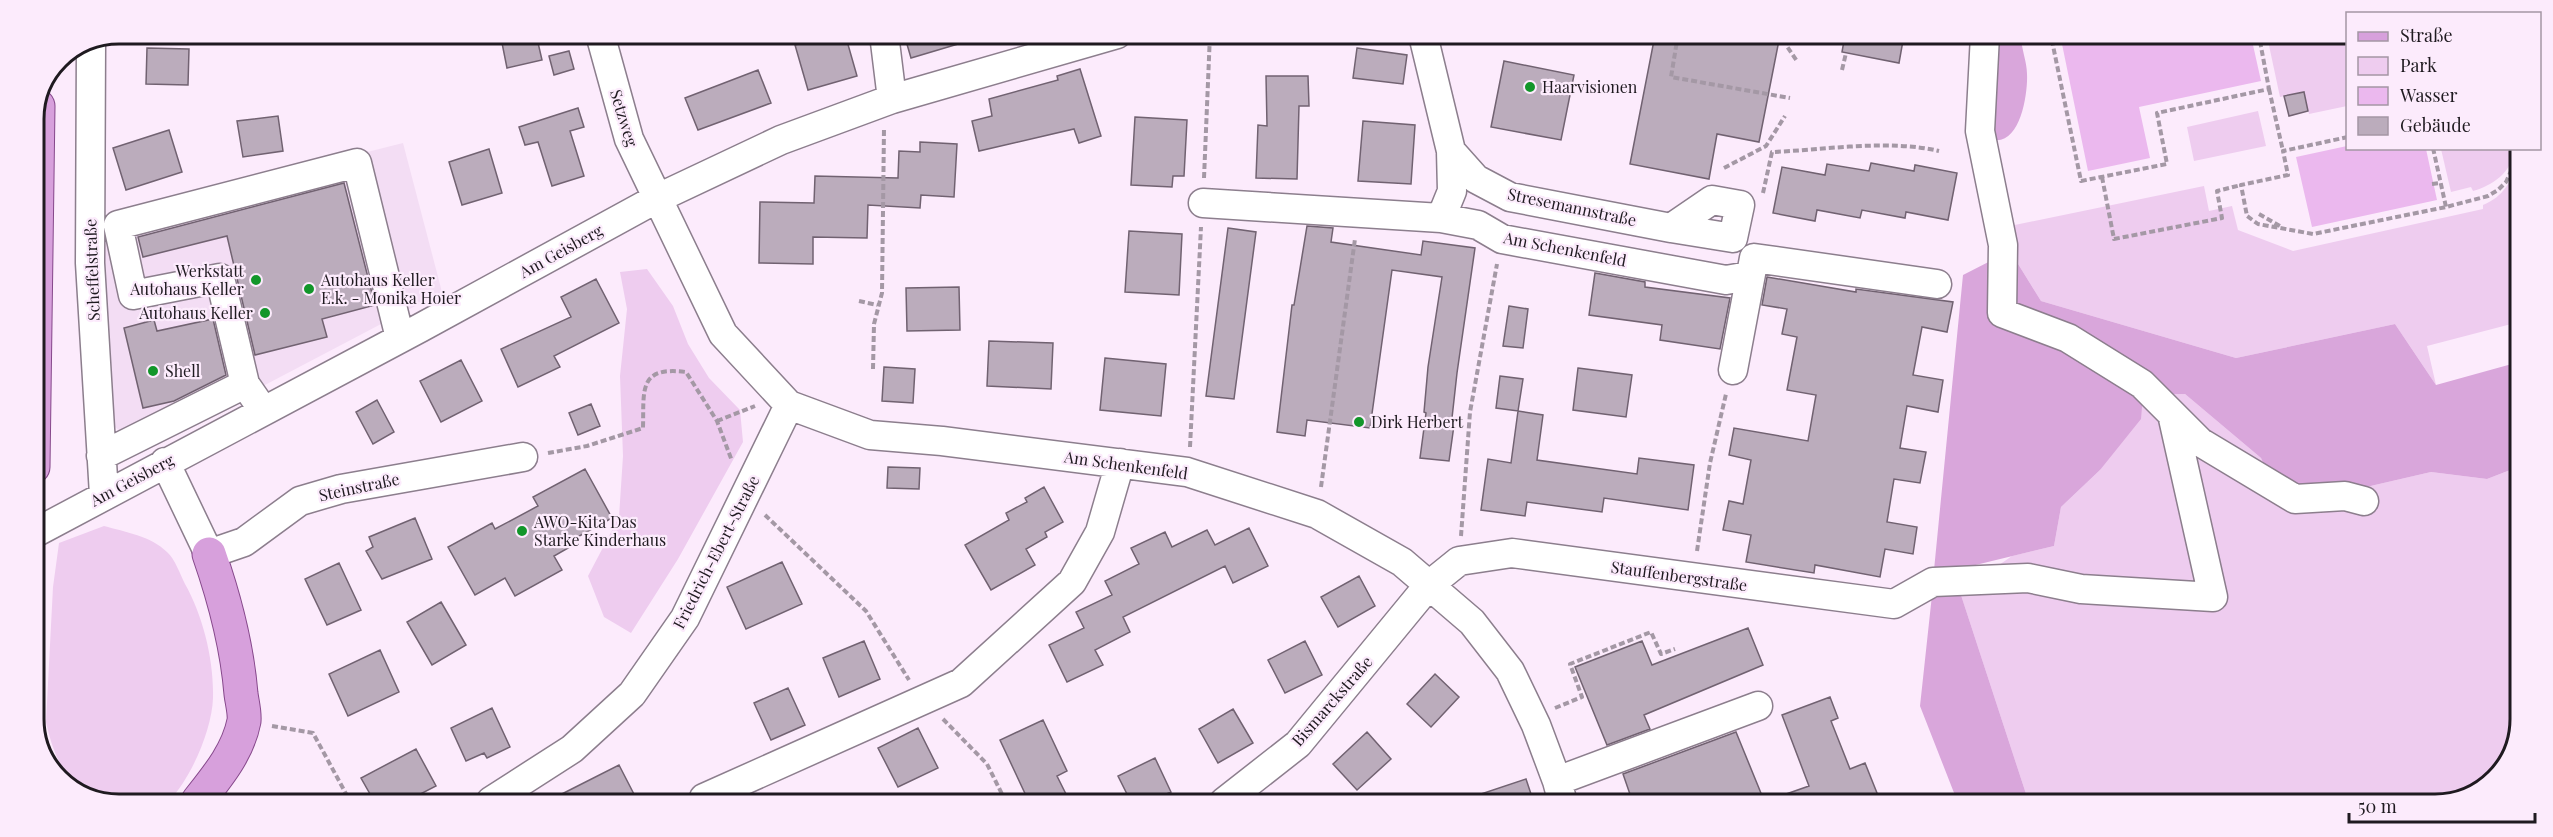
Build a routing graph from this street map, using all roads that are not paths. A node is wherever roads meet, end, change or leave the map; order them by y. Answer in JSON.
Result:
{"nodes":[{"id":1,"x":603,"y":44,"type":"edge"},
{"id":2,"x":885,"y":44,"type":"edge"},
{"id":3,"x":1083,"y":44,"type":"edge"},
{"id":4,"x":1425,"y":44,"type":"edge"},
{"id":5,"x":1985,"y":44,"type":"edge"},
{"id":6,"x":91,"y":49,"type":"edge"},
{"id":7,"x":888,"y":101,"type":"junction"},
{"id":8,"x":1451,"y":151,"type":"junction"},
{"id":9,"x":656,"y":199,"type":"junction"},
{"id":10,"x":1203,"y":203,"type":"dead end"},
{"id":11,"x":1441,"y":218,"type":"junction"},
{"id":12,"x":1738,"y":278,"type":"junction"},
{"id":13,"x":1936,"y":284,"type":"dead end"},
{"id":14,"x":400,"y":338,"type":"junction"},
{"id":15,"x":1733,"y":370,"type":"dead end"},
{"id":16,"x":244,"y":384,"type":"junction"},
{"id":17,"x":785,"y":400,"type":"junction"},
{"id":18,"x":263,"y":410,"type":"junction"},
{"id":19,"x":2172,"y":414,"type":"junction"},
{"id":20,"x":101,"y":456,"type":"junction"},
{"id":21,"x":523,"y":457,"type":"road end"},
{"id":22,"x":165,"y":462,"type":"junction"},
{"id":23,"x":1120,"y":463,"type":"junction"},
{"id":24,"x":104,"y":495,"type":"junction"},
{"id":25,"x":2364,"y":501,"type":"dead end"},
{"id":26,"x":44,"y":528,"type":"edge"},
{"id":27,"x":209,"y":554,"type":"junction"},
{"id":28,"x":1428,"y":586,"type":"junction"},
{"id":29,"x":1758,"y":706,"type":"dead end"},
{"id":30,"x":1560,"y":792,"type":"edge"},
{"id":31,"x":203,"y":794,"type":"edge"},
{"id":32,"x":501,"y":794,"type":"edge"},
{"id":33,"x":714,"y":794,"type":"edge"},
{"id":34,"x":1234,"y":794,"type":"edge"}],
"edges":[{"from":1,"to":9,"type":"street","name":"Setzweg"},
{"from":2,"to":7,"type":"street"},
{"from":3,"to":7,"type":"street","name":"Am Geisberg"},
{"from":4,"to":8,"type":"street","name":"Stresemannstraße"},
{"from":5,"to":19,"type":"street"},
{"from":6,"to":20,"type":"street","name":"Scheffelstraße"},
{"from":7,"to":9,"type":"street","name":"Am Geisberg"},
{"from":8,"to":11,"type":"street","name":"Stresemannstraße"},
{"from":8,"to":12,"type":"street","name":"Stresemannstraße"},
{"from":9,"to":14,"type":"street","name":"Am Geisberg"},
{"from":9,"to":17,"type":"street","name":"Am Schenkenfeld"},
{"from":10,"to":11,"type":"street","name":"Am Schenkenfeld"},
{"from":11,"to":12,"type":"street","name":"Am Schenkenfeld"},
{"from":12,"to":13,"type":"street"},
{"from":12,"to":15,"type":"street"},
{"from":14,"to":16,"type":"street"},
{"from":14,"to":18,"type":"street","name":"Am Geisberg"},
{"from":16,"to":18,"type":"street"},
{"from":16,"to":20,"type":"street"},
{"from":17,"to":23,"type":"street","name":"Am Schenkenfeld"},
{"from":17,"to":32,"type":"street","name":"Friedrich-Ebert-Straße"},
{"from":18,"to":22,"type":"street","name":"Am Geisberg"},
{"from":19,"to":25,"type":"street"},
{"from":19,"to":28,"type":"street","name":"Stauffenbergstraße"},
{"from":20,"to":24,"type":"street","name":"Scheffelstraße"},
{"from":21,"to":27,"type":"street","name":"Steinstraße"},
{"from":22,"to":24,"type":"street","name":"Am Geisberg"},
{"from":22,"to":27,"type":"street"},
{"from":23,"to":28,"type":"street","name":"Am Schenkenfeld"},
{"from":23,"to":33,"type":"street"},
{"from":24,"to":26,"type":"street","name":"Am Geisberg"},
{"from":27,"to":31,"type":"main road"},
{"from":28,"to":30,"type":"street","name":"Am Schenkenfeld"},
{"from":28,"to":34,"type":"street","name":"Bismarckstraße"},
{"from":29,"to":30,"type":"street"}]}
